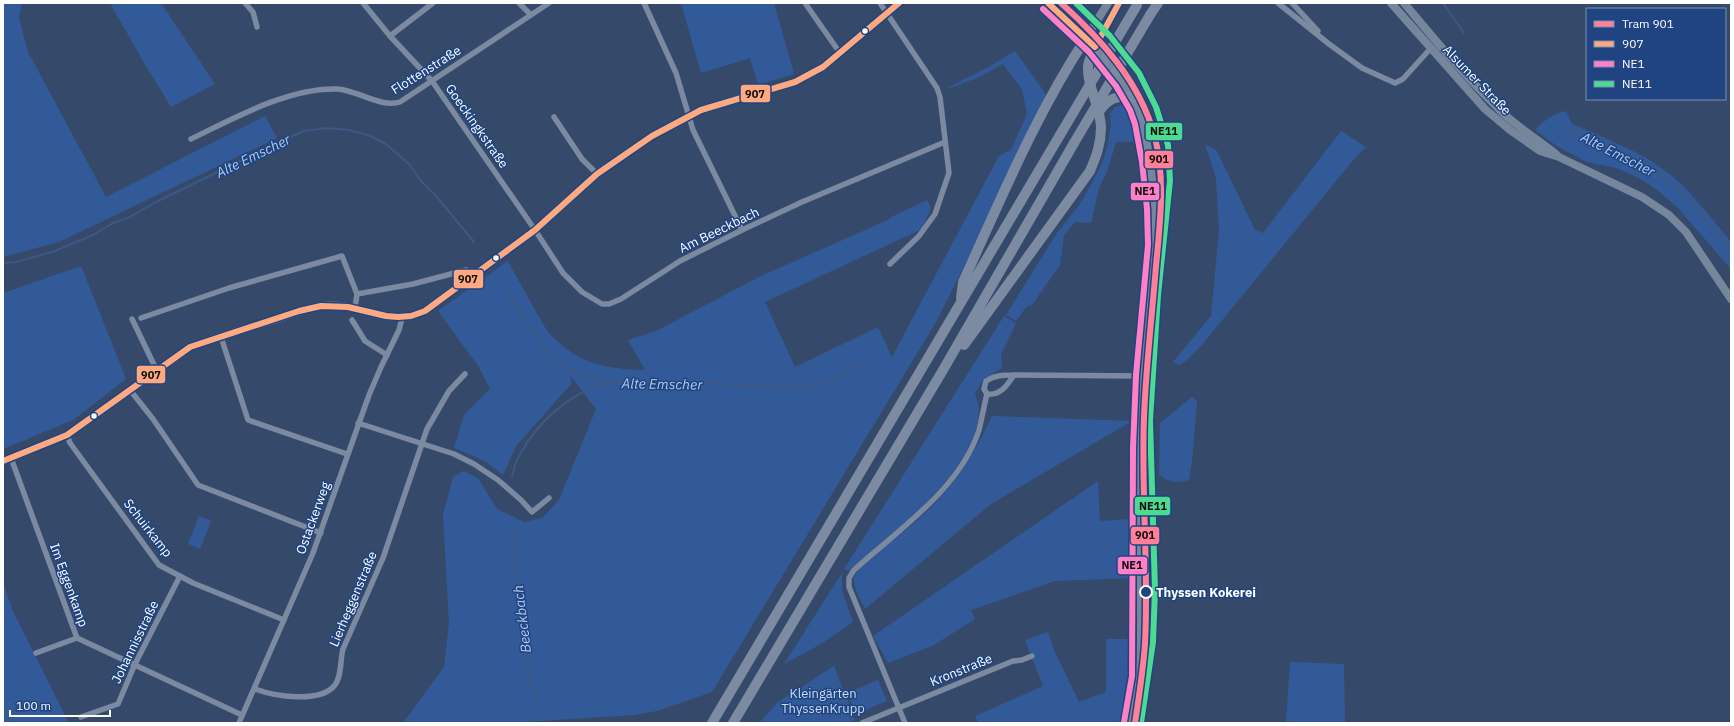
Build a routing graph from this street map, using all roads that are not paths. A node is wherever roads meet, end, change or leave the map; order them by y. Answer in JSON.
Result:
{"nodes":[{"id":1,"x":245,"y":3,"type":"edge"},
{"id":2,"x":363,"y":3,"type":"edge"},
{"id":3,"x":432,"y":3,"type":"edge"},
{"id":4,"x":519,"y":3,"type":"edge"},
{"id":5,"x":549,"y":3,"type":"edge"},
{"id":6,"x":644,"y":3,"type":"edge"},
{"id":7,"x":805,"y":3,"type":"edge"},
{"id":8,"x":880,"y":3,"type":"edge"},
{"id":9,"x":899,"y":3,"type":"edge"},
{"id":10,"x":1048,"y":3,"type":"edge"},
{"id":11,"x":1076,"y":3,"type":"edge"},
{"id":12,"x":1108,"y":3,"type":"edge"},
{"id":13,"x":1120,"y":3,"type":"edge"},
{"id":14,"x":1158,"y":3,"type":"edge"},
{"id":15,"x":1278,"y":3,"type":"edge"},
{"id":16,"x":1292,"y":3,"type":"edge"},
{"id":17,"x":1390,"y":3,"type":"edge"},
{"id":18,"x":1404,"y":3,"type":"edge"},
{"id":19,"x":1137,"y":4,"type":"edge"},
{"id":20,"x":887,"y":12,"type":"junction"},
{"id":21,"x":531,"y":15,"type":"junction"},
{"id":22,"x":1097,"y":22,"type":"junction"},
{"id":23,"x":257,"y":26,"type":"dead end"},
{"id":24,"x":1104,"y":30,"type":"junction"},
{"id":25,"x":390,"y":36,"type":"junction"},
{"id":26,"x":1086,"y":38,"type":"junction"},
{"id":27,"x":1329,"y":44,"type":"junction"},
{"id":28,"x":1095,"y":46,"type":"junction"},
{"id":29,"x":1430,"y":49,"type":"junction"},
{"id":30,"x":840,"y":53,"type":"junction"},
{"id":31,"x":432,"y":81,"type":"junction"},
{"id":32,"x":1133,"y":98,"type":"junction"},
{"id":33,"x":1099,"y":112,"type":"junction"},
{"id":34,"x":688,"y":116,"type":"junction"},
{"id":35,"x":554,"y":117,"type":"dead end"},
{"id":36,"x":192,"y":139,"type":"dead end"},
{"id":37,"x":945,"y":142,"type":"junction"},
{"id":38,"x":1559,"y":157,"type":"junction"},
{"id":39,"x":597,"y":174,"type":"junction"},
{"id":40,"x":535,"y":230,"type":"junction"},
{"id":41,"x":742,"y":230,"type":"junction"},
{"id":42,"x":890,"y":264,"type":"dead end"},
{"id":43,"x":470,"y":277,"type":"junction"},
{"id":44,"x":357,"y":294,"type":"junction"},
{"id":45,"x":1731,"y":298,"type":"edge"},
{"id":46,"x":960,"y":304,"type":"junction"},
{"id":47,"x":355,"y":308,"type":"junction"},
{"id":48,"x":141,"y":318,"type":"dead end"},
{"id":49,"x":402,"y":318,"type":"junction"},
{"id":50,"x":132,"y":319,"type":"dead end"},
{"id":51,"x":352,"y":320,"type":"dead end"},
{"id":52,"x":221,"y":337,"type":"junction"},
{"id":53,"x":387,"y":355,"type":"junction"},
{"id":54,"x":943,"y":370,"type":"junction"},
{"id":55,"x":157,"y":371,"type":"junction"},
{"id":56,"x":465,"y":374,"type":"dead end"},
{"id":57,"x":1014,"y":375,"type":"junction"},
{"id":58,"x":1144,"y":376,"type":"junction"},
{"id":59,"x":1153,"y":377,"type":"junction"},
{"id":60,"x":130,"y":390,"type":"junction"},
{"id":61,"x":987,"y":394,"type":"junction"},
{"id":62,"x":358,"y":423,"type":"junction"},
{"id":63,"x":67,"y":435,"type":"junction"},
{"id":64,"x":422,"y":443,"type":"junction"},
{"id":65,"x":347,"y":454,"type":"junction"},
{"id":66,"x":7,"y":459,"type":"edge"},
{"id":67,"x":549,"y":498,"type":"dead end"},
{"id":68,"x":321,"y":533,"type":"junction"},
{"id":69,"x":180,"y":576,"type":"junction"},
{"id":70,"x":284,"y":620,"type":"junction"},
{"id":71,"x":77,"y":638,"type":"junction"},
{"id":72,"x":36,"y":653,"type":"dead end"},
{"id":73,"x":1032,"y":656,"type":"dead end"},
{"id":74,"x":135,"y":664,"type":"junction"},
{"id":75,"x":255,"y":689,"type":"junction"},
{"id":76,"x":899,"y":707,"type":"junction"},
{"id":77,"x":242,"y":715,"type":"junction"},
{"id":78,"x":81,"y":717,"type":"dead end"},
{"id":79,"x":240,"y":723,"type":"edge"},
{"id":80,"x":712,"y":723,"type":"edge"},
{"id":81,"x":733,"y":723,"type":"edge"},
{"id":82,"x":862,"y":723,"type":"edge"},
{"id":83,"x":905,"y":723,"type":"edge"},
{"id":84,"x":1132,"y":723,"type":"edge"},
{"id":85,"x":1141,"y":723,"type":"edge"}],
"edges":[{"from":1,"to":23,"type":"street"},
{"from":2,"to":25,"type":"street","name":"Goeckingkstraße"},
{"from":3,"to":25,"type":"street"},
{"from":4,"to":21,"type":"street"},
{"from":5,"to":21,"type":"street","name":"Flottenstraße"},
{"from":6,"to":34,"type":"street"},
{"from":7,"to":30,"type":"street"},
{"from":8,"to":20,"type":"street"},
{"from":9,"to":20,"type":"street"},
{"from":10,"to":26,"type":"street"},
{"from":11,"to":22,"type":"street"},
{"from":12,"to":22,"type":"street"},
{"from":13,"to":24,"type":"street"},
{"from":14,"to":54,"type":"highway","bridge":true},
{"from":15,"to":27,"type":"street"},
{"from":16,"to":27,"type":"street"},
{"from":17,"to":29,"type":"street","name":"Alsumer Straße"},
{"from":18,"to":38,"type":"street","name":"Alsumer Straße"},
{"from":19,"to":46,"type":"highway","bridge":true},
{"from":20,"to":30,"type":"street"},
{"from":20,"to":37,"type":"street"},
{"from":21,"to":31,"type":"street","name":"Flottenstraße"},
{"from":22,"to":24,"type":"street"},
{"from":22,"to":26,"type":"street"},
{"from":24,"to":28,"type":"street"},
{"from":24,"to":59,"type":"street"},
{"from":25,"to":31,"type":"street","name":"Goeckingkstraße"},
{"from":26,"to":28,"type":"street"},
{"from":26,"to":46,"type":"highway"},
{"from":27,"to":29,"type":"street"},
{"from":28,"to":32,"type":"street"},
{"from":28,"to":33,"type":"highway"},
{"from":29,"to":38,"type":"street","name":"Alsumer Straße"},
{"from":30,"to":34,"type":"street"},
{"from":31,"to":36,"type":"street","name":"Flottenstraße"},
{"from":31,"to":40,"type":"street","name":"Goeckingkstraße"},
{"from":32,"to":33,"type":"highway"},
{"from":32,"to":58,"type":"street"},
{"from":33,"to":54,"type":"highway"},
{"from":34,"to":39,"type":"street"},
{"from":34,"to":41,"type":"street"},
{"from":35,"to":39,"type":"street"},
{"from":37,"to":41,"type":"street","name":"Am Beeckbach"},
{"from":37,"to":42,"type":"street"},
{"from":38,"to":45,"type":"street","name":"Alsumer Straße"},
{"from":39,"to":40,"type":"street"},
{"from":40,"to":41,"type":"street","name":"Am Beeckbach"},
{"from":40,"to":43,"type":"street"},
{"from":43,"to":44,"type":"street"},
{"from":43,"to":49,"type":"street"},
{"from":44,"to":47,"type":"street"},
{"from":44,"to":48,"type":"street"},
{"from":46,"to":80,"type":"highway"},
{"from":47,"to":49,"type":"street"},
{"from":47,"to":52,"type":"street"},
{"from":49,"to":53,"type":"street","name":"Ostackerweg"},
{"from":50,"to":55,"type":"street"},
{"from":51,"to":53,"type":"street"},
{"from":52,"to":55,"type":"street"},
{"from":52,"to":65,"type":"street"},
{"from":53,"to":62,"type":"street","name":"Ostackerweg"},
{"from":54,"to":81,"type":"highway"},
{"from":55,"to":60,"type":"street"},
{"from":56,"to":64,"type":"street","name":"Lierheggenstraße"},
{"from":57,"to":58,"type":"street"},
{"from":57,"to":61,"type":"street"},
{"from":57,"to":61,"type":"street"},
{"from":58,"to":59,"type":"street"},
{"from":58,"to":84,"type":"street"},
{"from":59,"to":85,"type":"street"},
{"from":60,"to":63,"type":"street"},
{"from":60,"to":68,"type":"street"},
{"from":61,"to":76,"type":"street"},
{"from":62,"to":64,"type":"street"},
{"from":62,"to":65,"type":"street","name":"Ostackerweg"},
{"from":63,"to":66,"type":"street"},
{"from":63,"to":69,"type":"street","name":"Schuirkamp"},
{"from":64,"to":67,"type":"street"},
{"from":64,"to":75,"type":"street","name":"Lierheggenstraße"},
{"from":65,"to":68,"type":"street","name":"Ostackerweg"},
{"from":66,"to":71,"type":"street","name":"Im Eggenkamp"},
{"from":68,"to":70,"type":"street","name":"Ostackerweg"},
{"from":69,"to":70,"type":"street","name":"Schuirkamp"},
{"from":69,"to":74,"type":"street","name":"Johannisstraße"},
{"from":70,"to":75,"type":"street","name":"Ostackerweg"},
{"from":71,"to":72,"type":"street"},
{"from":71,"to":74,"type":"street","name":"Im Eggenkamp"},
{"from":73,"to":76,"type":"street","name":"Kronstraße"},
{"from":74,"to":77,"type":"street","name":"Im Eggenkamp"},
{"from":74,"to":78,"type":"street","name":"Johannisstraße"},
{"from":75,"to":77,"type":"street","name":"Ostackerweg"},
{"from":76,"to":82,"type":"street","name":"Kronstraße"},
{"from":76,"to":83,"type":"street"},
{"from":77,"to":79,"type":"street","name":"Ostackerweg"}]}
